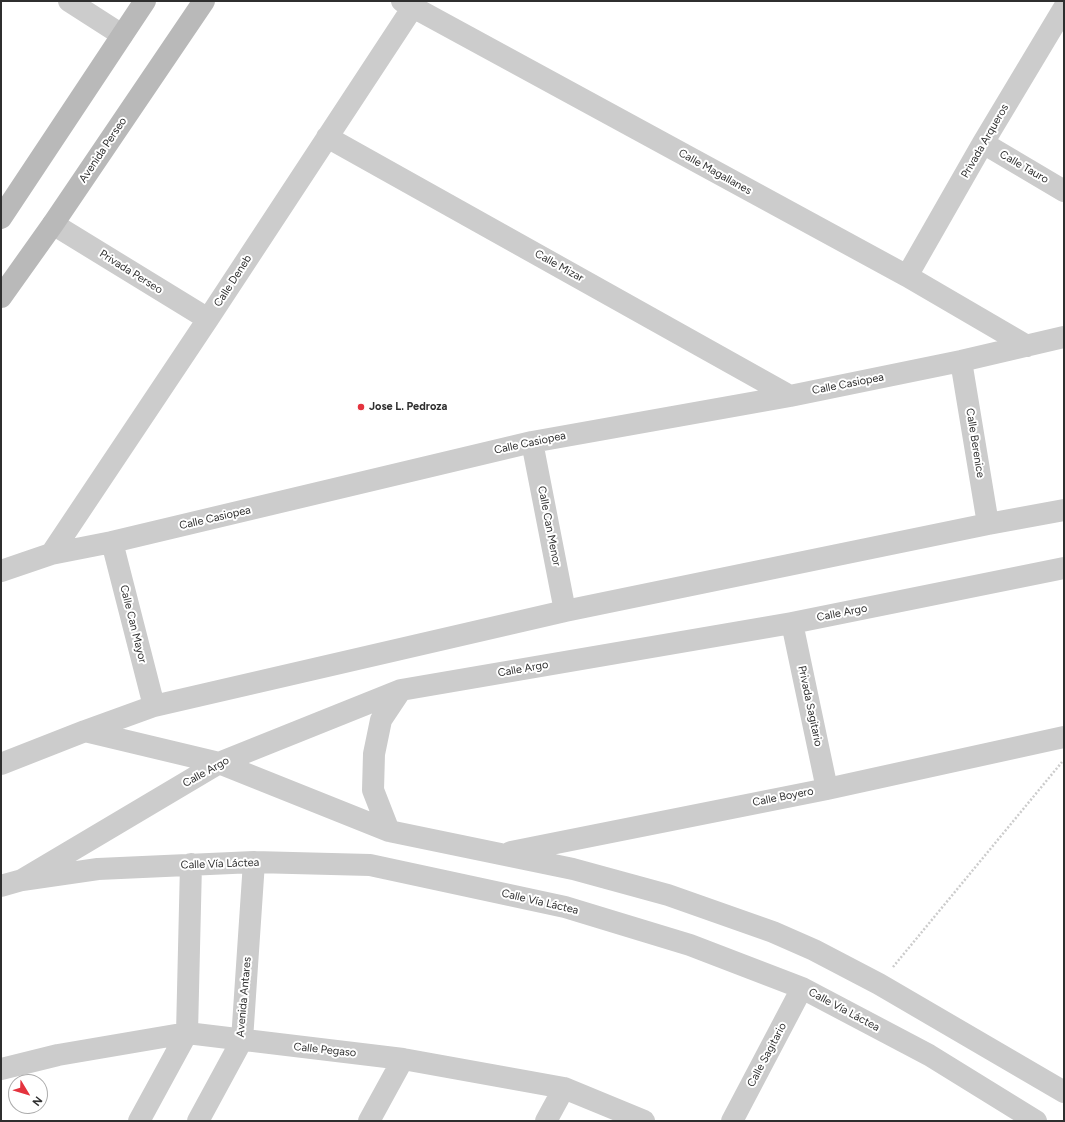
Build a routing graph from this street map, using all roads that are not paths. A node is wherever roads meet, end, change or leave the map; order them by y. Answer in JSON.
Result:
{"nodes":[{"id":1,"x":69,"y":1,"type":"edge"},
{"id":2,"x":145,"y":1,"type":"edge"},
{"id":3,"x":204,"y":1,"type":"edge"},
{"id":4,"x":407,"y":4,"type":"edge"},
{"id":5,"x":1064,"y":8,"type":"edge"},
{"id":6,"x":122,"y":35,"type":"junction"},
{"id":7,"x":327,"y":137,"type":"junction"},
{"id":8,"x":983,"y":143,"type":"junction"},
{"id":9,"x":1064,"y":191,"type":"edge"},
{"id":10,"x":1,"y":218,"type":"edge"},
{"id":11,"x":53,"y":224,"type":"junction"},
{"id":12,"x":907,"y":276,"type":"junction"},
{"id":13,"x":1,"y":297,"type":"edge"},
{"id":14,"x":208,"y":319,"type":"junction"},
{"id":15,"x":1064,"y":338,"type":"edge"},
{"id":16,"x":1027,"y":346,"type":"junction"},
{"id":17,"x":961,"y":361,"type":"junction"},
{"id":18,"x":790,"y":396,"type":"junction"},
{"id":19,"x":532,"y":442,"type":"junction"},
{"id":20,"x":1064,"y":510,"type":"edge"},
{"id":21,"x":988,"y":524,"type":"junction"},
{"id":22,"x":112,"y":542,"type":"junction"},
{"id":23,"x":51,"y":554,"type":"junction"},
{"id":24,"x":1064,"y":568,"type":"edge"},
{"id":25,"x":1,"y":571,"type":"edge"},
{"id":26,"x":565,"y":611,"type":"junction"},
{"id":27,"x":792,"y":623,"type":"junction"},
{"id":28,"x":401,"y":690,"type":"junction"},
{"id":29,"x":154,"y":706,"type":"junction"},
{"id":30,"x":85,"y":730,"type":"junction"},
{"id":31,"x":1064,"y":737,"type":"edge"},
{"id":32,"x":219,"y":763,"type":"junction"},
{"id":33,"x":1,"y":764,"type":"edge"},
{"id":34,"x":827,"y":789,"type":"junction"},
{"id":35,"x":389,"y":831,"type":"junction"},
{"id":36,"x":502,"y":854,"type":"junction"},
{"id":37,"x":254,"y":862,"type":"junction"},
{"id":38,"x":191,"y":864,"type":"junction"},
{"id":39,"x":22,"y":880,"type":"junction"},
{"id":40,"x":1,"y":886,"type":"edge"},
{"id":41,"x":802,"y":988,"type":"junction"},
{"id":42,"x":187,"y":1033,"type":"junction"},
{"id":43,"x":242,"y":1040,"type":"junction"},
{"id":44,"x":403,"y":1059,"type":"junction"},
{"id":45,"x":1,"y":1069,"type":"edge"},
{"id":46,"x":564,"y":1088,"type":"junction"},
{"id":47,"x":1064,"y":1092,"type":"edge"},
{"id":48,"x":139,"y":1121,"type":"edge"},
{"id":49,"x":198,"y":1121,"type":"edge"},
{"id":50,"x":369,"y":1121,"type":"edge"},
{"id":51,"x":546,"y":1121,"type":"edge"},
{"id":52,"x":644,"y":1121,"type":"edge"},
{"id":53,"x":732,"y":1121,"type":"edge"},
{"id":54,"x":1036,"y":1121,"type":"edge"}],
"edges":[{"from":1,"to":6,"type":"street"},
{"from":2,"to":6,"type":"main road"},
{"from":3,"to":11,"type":"main road","name":"Avenida Perseo"},
{"from":4,"to":7,"type":"street","name":"Calle Deneb"},
{"from":4,"to":12,"type":"street","name":"Calle Magallanes"},
{"from":5,"to":8,"type":"street","name":"Privada Arqueros"},
{"from":6,"to":10,"type":"main road"},
{"from":7,"to":14,"type":"street","name":"Calle Deneb"},
{"from":7,"to":18,"type":"street","name":"Calle Mizar"},
{"from":8,"to":9,"type":"street","name":"Calle Tauro"},
{"from":8,"to":12,"type":"street","name":"Privada Arqueros"},
{"from":11,"to":13,"type":"main road","name":"Avenida Perseo"},
{"from":11,"to":14,"type":"street","name":"Privada Perseo"},
{"from":12,"to":16,"type":"street","name":"Calle Magallanes"},
{"from":14,"to":23,"type":"street","name":"Calle Deneb"},
{"from":15,"to":16,"type":"street","name":"Calle Casiopea"},
{"from":16,"to":17,"type":"street","name":"Calle Casiopea"},
{"from":17,"to":18,"type":"street","name":"Calle Casiopea"},
{"from":17,"to":21,"type":"street","name":"Calle Berenice"},
{"from":18,"to":19,"type":"street","name":"Calle Casiopea"},
{"from":19,"to":22,"type":"street","name":"Calle Casiopea"},
{"from":19,"to":26,"type":"street","name":"Calle Can Menor"},
{"from":20,"to":21,"type":"street"},
{"from":21,"to":26,"type":"street"},
{"from":22,"to":23,"type":"street","name":"Calle Casiopea"},
{"from":22,"to":29,"type":"street","name":"Calle Can Mayor"},
{"from":23,"to":25,"type":"street","name":"Calle Casiopea"},
{"from":24,"to":27,"type":"street","name":"Calle Argo"},
{"from":26,"to":29,"type":"street"},
{"from":27,"to":28,"type":"street","name":"Calle Argo"},
{"from":27,"to":34,"type":"street","name":"Privada Sagitario"},
{"from":28,"to":32,"type":"street","name":"Calle Argo"},
{"from":28,"to":35,"type":"street"},
{"from":29,"to":30,"type":"street"},
{"from":30,"to":32,"type":"street"},
{"from":30,"to":33,"type":"street"},
{"from":31,"to":34,"type":"street","name":"Calle Boyero"},
{"from":32,"to":35,"type":"street"},
{"from":32,"to":39,"type":"street","name":"Calle Argo"},
{"from":34,"to":36,"type":"street","name":"Calle Boyero"},
{"from":35,"to":36,"type":"street"},
{"from":36,"to":47,"type":"street"},
{"from":37,"to":38,"type":"street","name":"Calle Vía Láctea"},
{"from":37,"to":41,"type":"street","name":"Calle Vía Láctea"},
{"from":37,"to":43,"type":"street","name":"Avenida Antares"},
{"from":38,"to":39,"type":"street","name":"Calle Vía Láctea"},
{"from":38,"to":42,"type":"street"},
{"from":39,"to":40,"type":"street","name":"Calle Vía Láctea"},
{"from":41,"to":53,"type":"street","name":"Calle Sagitario"},
{"from":41,"to":54,"type":"street","name":"Calle Vía Láctea"},
{"from":42,"to":43,"type":"street","name":"Calle Pegaso"},
{"from":42,"to":45,"type":"street","name":"Calle Pegaso"},
{"from":42,"to":48,"type":"street"},
{"from":43,"to":44,"type":"street","name":"Calle Pegaso"},
{"from":43,"to":49,"type":"street","name":"Avenida Antares"},
{"from":44,"to":46,"type":"street","name":"Calle Pegaso"},
{"from":44,"to":50,"type":"street"},
{"from":46,"to":51,"type":"street"},
{"from":46,"to":52,"type":"street","name":"Calle Pegaso"}]}
